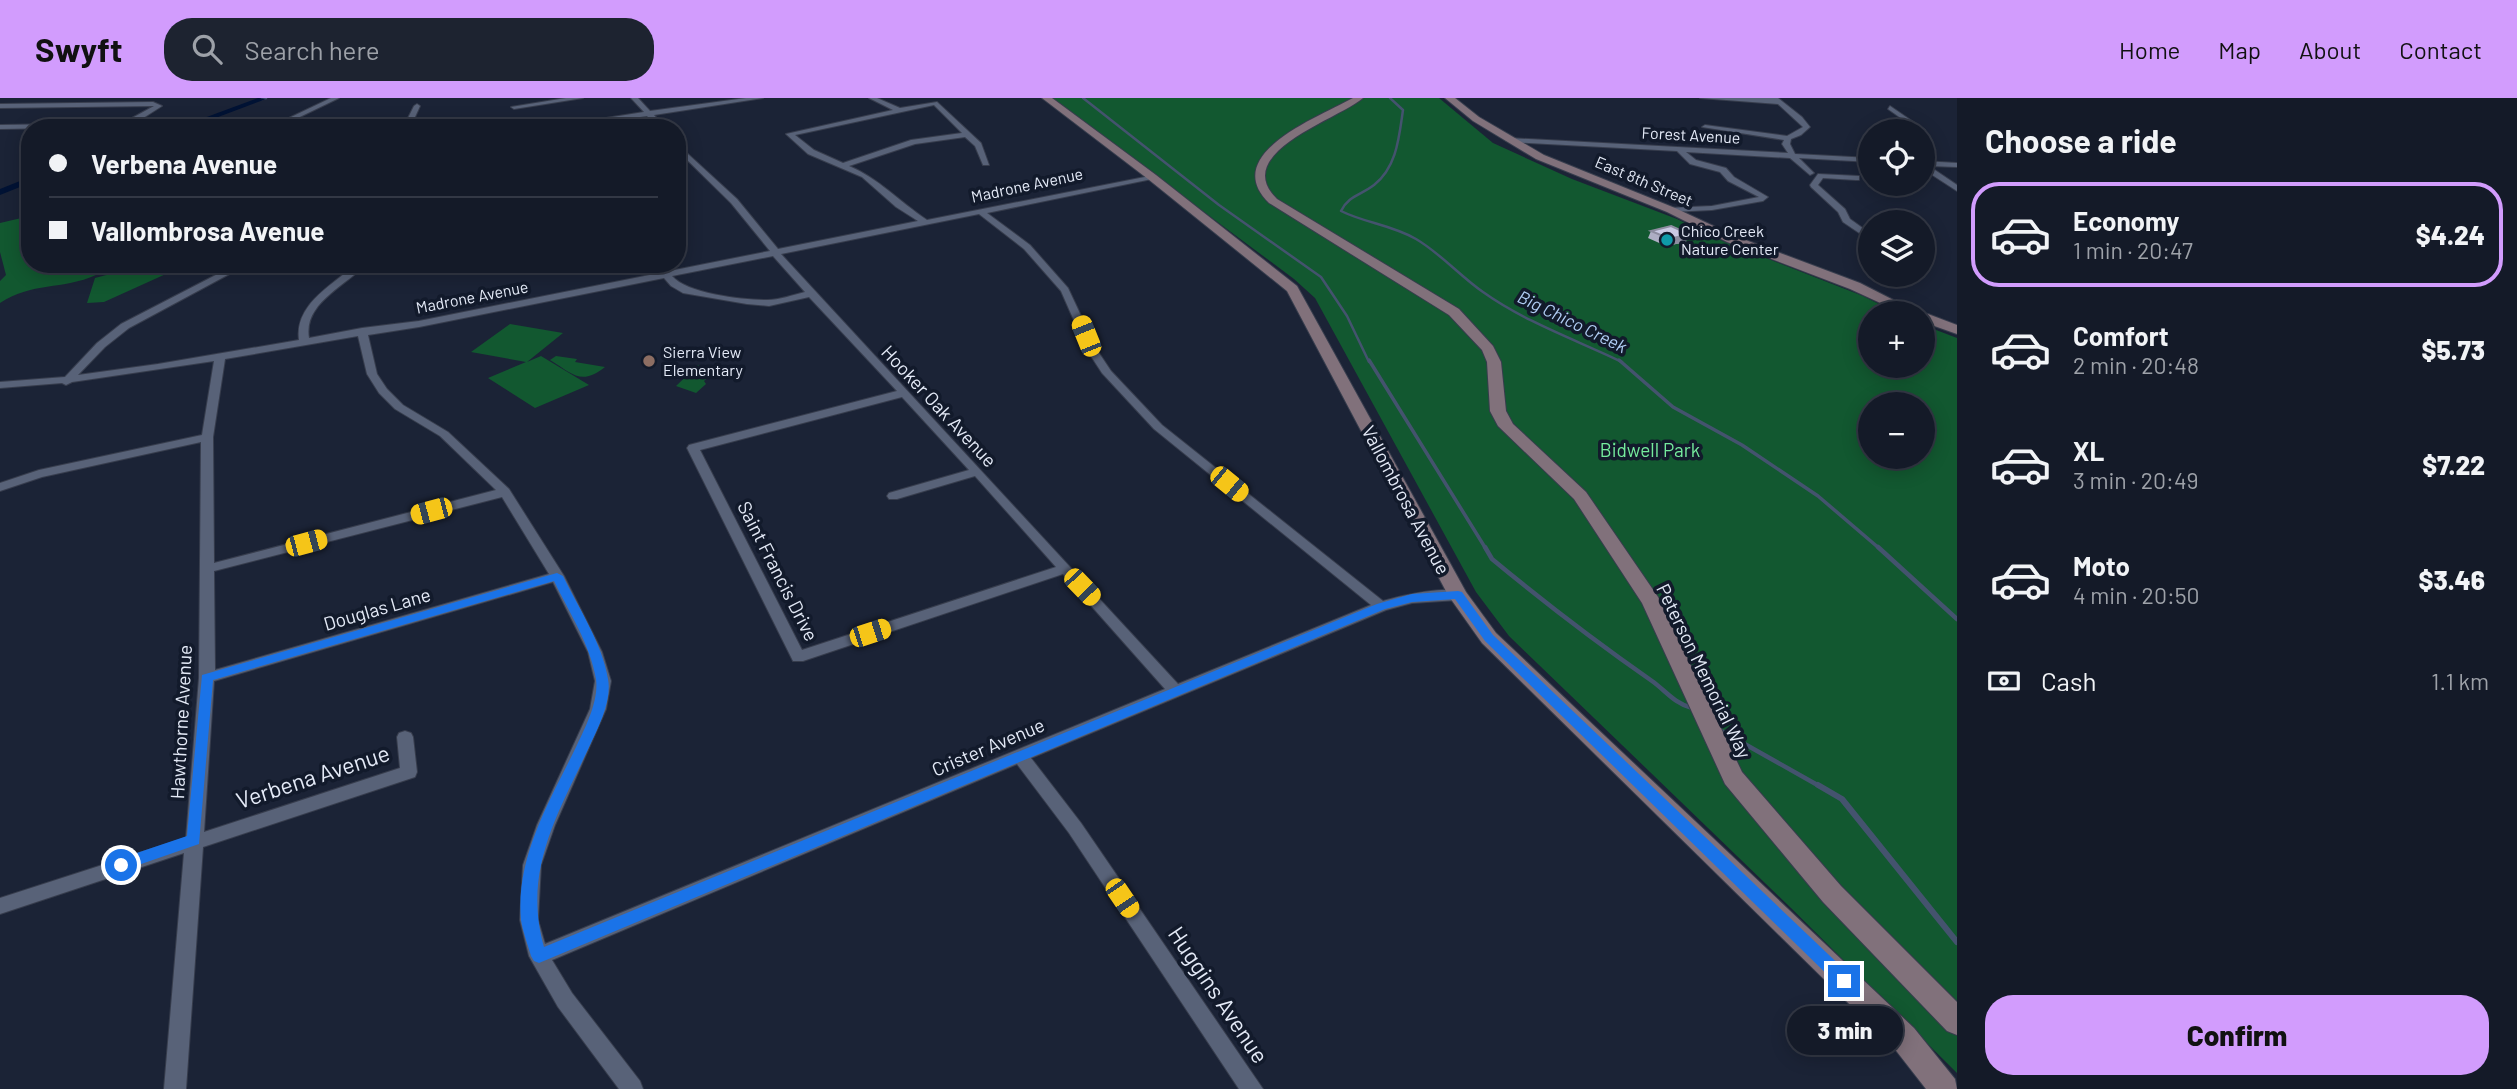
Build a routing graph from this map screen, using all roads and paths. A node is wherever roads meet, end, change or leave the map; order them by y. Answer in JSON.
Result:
{"nodes":[{"id":1,"x":336,"y":98,"type":"edge"},
{"id":2,"x":580,"y":98,"type":"edge"},
{"id":3,"x":635,"y":98,"type":"edge"},
{"id":4,"x":755,"y":98,"type":"edge"},
{"id":5,"x":872,"y":98,"type":"edge"},
{"id":6,"x":1046,"y":98,"type":"edge"},
{"id":7,"x":1359,"y":98,"type":"edge"},
{"id":8,"x":1449,"y":98,"type":"edge"},
{"id":9,"x":1703,"y":98,"type":"edge"},
{"id":10,"x":1777,"y":100,"type":"edge"},
{"id":11,"x":29,"y":105,"type":"junction"},
{"id":12,"x":0,"y":106,"type":"edge"},
{"id":13,"x":417,"y":106,"type":"dead end"},
{"id":14,"x":514,"y":107,"type":"dead end"},
{"id":15,"x":1890,"y":108,"type":"dead end"},
{"id":16,"x":898,"y":110,"type":"junction"},
{"id":17,"x":651,"y":114,"type":"junction"},
{"id":18,"x":10,"y":115,"type":"dead end"},
{"id":19,"x":138,"y":119,"type":"edge"},
{"id":20,"x":290,"y":119,"type":"edge"},
{"id":21,"x":410,"y":119,"type":"edge"},
{"id":22,"x":614,"y":119,"type":"edge"},
{"id":23,"x":655,"y":119,"type":"edge"},
{"id":24,"x":1906,"y":119,"type":"edge"},
{"id":25,"x":21,"y":126,"type":"edge"},
{"id":26,"x":0,"y":127,"type":"edge"},
{"id":27,"x":1705,"y":127,"type":"dead end"},
{"id":28,"x":968,"y":134,"type":"junction"},
{"id":29,"x":1788,"y":138,"type":"junction"},
{"id":30,"x":1509,"y":140,"type":"junction"},
{"id":31,"x":1677,"y":148,"type":"junction"},
{"id":32,"x":1709,"y":150,"type":"junction"},
{"id":33,"x":1778,"y":154,"type":"junction"},
{"id":34,"x":686,"y":155,"type":"edge"},
{"id":35,"x":1792,"y":155,"type":"junction"},
{"id":36,"x":1858,"y":159,"type":"edge"},
{"id":37,"x":986,"y":163,"type":"dead end"},
{"id":38,"x":844,"y":164,"type":"junction"},
{"id":39,"x":1935,"y":164,"type":"edge"},
{"id":40,"x":1957,"y":165,"type":"edge"},
{"id":41,"x":1723,"y":170,"type":"junction"},
{"id":42,"x":1810,"y":173,"type":"junction"},
{"id":43,"x":1935,"y":173,"type":"edge"},
{"id":44,"x":1821,"y":176,"type":"junction"},
{"id":45,"x":1152,"y":177,"type":"junction"},
{"id":46,"x":1856,"y":178,"type":"dead end"},
{"id":47,"x":1957,"y":189,"type":"edge"},
{"id":48,"x":1671,"y":210,"type":"junction"},
{"id":49,"x":980,"y":211,"type":"junction"},
{"id":50,"x":925,"y":222,"type":"junction"},
{"id":51,"x":1858,"y":229,"type":"edge"},
{"id":52,"x":777,"y":252,"type":"junction"},
{"id":53,"x":686,"y":271,"type":"edge"},
{"id":54,"x":229,"y":273,"type":"edge"},
{"id":55,"x":355,"y":273,"type":"edge"},
{"id":56,"x":677,"y":273,"type":"edge"},
{"id":57,"x":667,"y":275,"type":"junction"},
{"id":58,"x":811,"y":294,"type":"junction"},
{"id":59,"x":1887,"y":301,"type":"edge"},
{"id":60,"x":1935,"y":322,"type":"edge"},
{"id":61,"x":1957,"y":330,"type":"edge"},
{"id":62,"x":362,"y":331,"type":"junction"},
{"id":63,"x":304,"y":341,"type":"junction"},
{"id":64,"x":220,"y":358,"type":"junction"},
{"id":65,"x":66,"y":382,"type":"junction"},
{"id":66,"x":0,"y":385,"type":"edge"},
{"id":67,"x":903,"y":393,"type":"junction"},
{"id":68,"x":207,"y":437,"type":"junction"},
{"id":69,"x":977,"y":471,"type":"junction"},
{"id":70,"x":0,"y":487,"type":"edge"},
{"id":71,"x":506,"y":492,"type":"junction"},
{"id":72,"x":893,"y":496,"type":"dead end"},
{"id":73,"x":206,"y":569,"type":"junction"},
{"id":74,"x":1065,"y":569,"type":"junction"},
{"id":75,"x":557,"y":576,"type":"junction"},
{"id":76,"x":1458,"y":595,"type":"junction"},
{"id":77,"x":1381,"y":606,"type":"junction"},
{"id":78,"x":207,"y":678,"type":"junction"},
{"id":79,"x":1175,"y":690,"type":"junction"},
{"id":80,"x":405,"y":737,"type":"dead end"},
{"id":81,"x":1021,"y":757,"type":"junction"},
{"id":82,"x":194,"y":840,"type":"junction"},
{"id":83,"x":0,"y":906,"type":"edge"},
{"id":84,"x":539,"y":956,"type":"junction"},
{"id":85,"x":1957,"y":1021,"type":"edge"},
{"id":86,"x":175,"y":1089,"type":"edge"},
{"id":87,"x":632,"y":1089,"type":"edge"},
{"id":88,"x":1252,"y":1089,"type":"edge"},
{"id":89,"x":1945,"y":1089,"type":"edge"}],
"edges":[{"from":1,"to":20,"type":"street"},
{"from":2,"to":14,"type":"street"},
{"from":3,"to":17,"type":"street"},
{"from":4,"to":17,"type":"street"},
{"from":5,"to":16,"type":"street"},
{"from":6,"to":45,"type":"street","name":"Vallombrosa Avenue"},
{"from":7,"to":85,"type":"street","name":"Peterson Memorial Way"},
{"from":8,"to":30,"type":"street","name":"East 8th Street"},
{"from":9,"to":10,"type":"street"},
{"from":10,"to":29,"type":"street"},
{"from":11,"to":12,"type":"street"},
{"from":11,"to":18,"type":"street"},
{"from":11,"to":19,"type":"street"},
{"from":13,"to":21,"type":"street"},
{"from":15,"to":24,"type":"street"},
{"from":16,"to":28,"type":"street"},
{"from":16,"to":38,"type":"street"},
{"from":17,"to":22,"type":"street"},
{"from":17,"to":23,"type":"street"},
{"from":25,"to":26,"type":"street"},
{"from":27,"to":29,"type":"street"},
{"from":28,"to":37,"type":"street"},
{"from":28,"to":38,"type":"street"},
{"from":29,"to":35,"type":"street"},
{"from":30,"to":31,"type":"street","name":"Forest Avenue"},
{"from":30,"to":48,"type":"street","name":"East 8th Street"},
{"from":31,"to":32,"type":"street","name":"Forest Avenue"},
{"from":31,"to":41,"type":"street"},
{"from":32,"to":33,"type":"street","name":"Forest Avenue"},
{"from":32,"to":41,"type":"street"},
{"from":33,"to":35,"type":"street","name":"Forest Avenue"},
{"from":33,"to":42,"type":"street"},
{"from":34,"to":52,"type":"street","name":"Hooker Oak Avenue"},
{"from":35,"to":36,"type":"street","name":"Forest Avenue"},
{"from":35,"to":42,"type":"street"},
{"from":38,"to":50,"type":"street"},
{"from":39,"to":40,"type":"street"},
{"from":41,"to":48,"type":"street"},
{"from":42,"to":44,"type":"street"},
{"from":43,"to":47,"type":"street"},
{"from":44,"to":46,"type":"street"},
{"from":44,"to":51,"type":"street"},
{"from":45,"to":49,"type":"street","name":"Madrone Avenue"},
{"from":45,"to":76,"type":"street","name":"Vallombrosa Avenue"},
{"from":48,"to":59,"type":"street","name":"East 8th Street"},
{"from":49,"to":50,"type":"street","name":"Madrone Avenue"},
{"from":49,"to":77,"type":"street"},
{"from":50,"to":52,"type":"street","name":"Madrone Avenue"},
{"from":52,"to":53,"type":"street","name":"Madrone Avenue"},
{"from":52,"to":58,"type":"street","name":"Hooker Oak Avenue"},
{"from":54,"to":65,"type":"street"},
{"from":55,"to":63,"type":"street"},
{"from":56,"to":57,"type":"street","name":"Madrone Avenue"},
{"from":57,"to":58,"type":"street"},
{"from":57,"to":62,"type":"street","name":"Madrone Avenue"},
{"from":58,"to":67,"type":"street","name":"Hooker Oak Avenue"},
{"from":60,"to":61,"type":"street"},
{"from":62,"to":63,"type":"street","name":"Madrone Avenue"},
{"from":62,"to":71,"type":"street"},
{"from":63,"to":64,"type":"street","name":"Madrone Avenue"},
{"from":64,"to":65,"type":"street","name":"Madrone Avenue"},
{"from":64,"to":68,"type":"street","name":"Hawthorne Avenue"},
{"from":65,"to":66,"type":"street","name":"Madrone Avenue"},
{"from":67,"to":69,"type":"street","name":"Hooker Oak Avenue"},
{"from":67,"to":74,"type":"street","name":"Saint Francis Drive"},
{"from":68,"to":70,"type":"street"},
{"from":68,"to":73,"type":"street","name":"Hawthorne Avenue"},
{"from":69,"to":72,"type":"street"},
{"from":69,"to":74,"type":"street","name":"Hooker Oak Avenue"},
{"from":71,"to":73,"type":"street"},
{"from":71,"to":75,"type":"street"},
{"from":73,"to":78,"type":"street","name":"Hawthorne Avenue"},
{"from":74,"to":79,"type":"street","name":"Hooker Oak Avenue"},
{"from":75,"to":78,"type":"street","name":"Douglas Lane"},
{"from":75,"to":84,"type":"street"},
{"from":76,"to":77,"type":"street","name":"Crister Avenue"},
{"from":76,"to":89,"type":"street","name":"Vallombrosa Avenue"},
{"from":77,"to":79,"type":"street","name":"Crister Avenue"},
{"from":78,"to":82,"type":"street","name":"Hawthorne Avenue"},
{"from":79,"to":81,"type":"street","name":"Crister Avenue"},
{"from":80,"to":82,"type":"street","name":"Verbena Avenue"},
{"from":81,"to":84,"type":"street","name":"Crister Avenue"},
{"from":81,"to":88,"type":"street","name":"Huggins Avenue"},
{"from":82,"to":83,"type":"street","name":"Verbena Avenue"},
{"from":82,"to":86,"type":"street","name":"Hawthorne Avenue"},
{"from":84,"to":87,"type":"street"}]}
